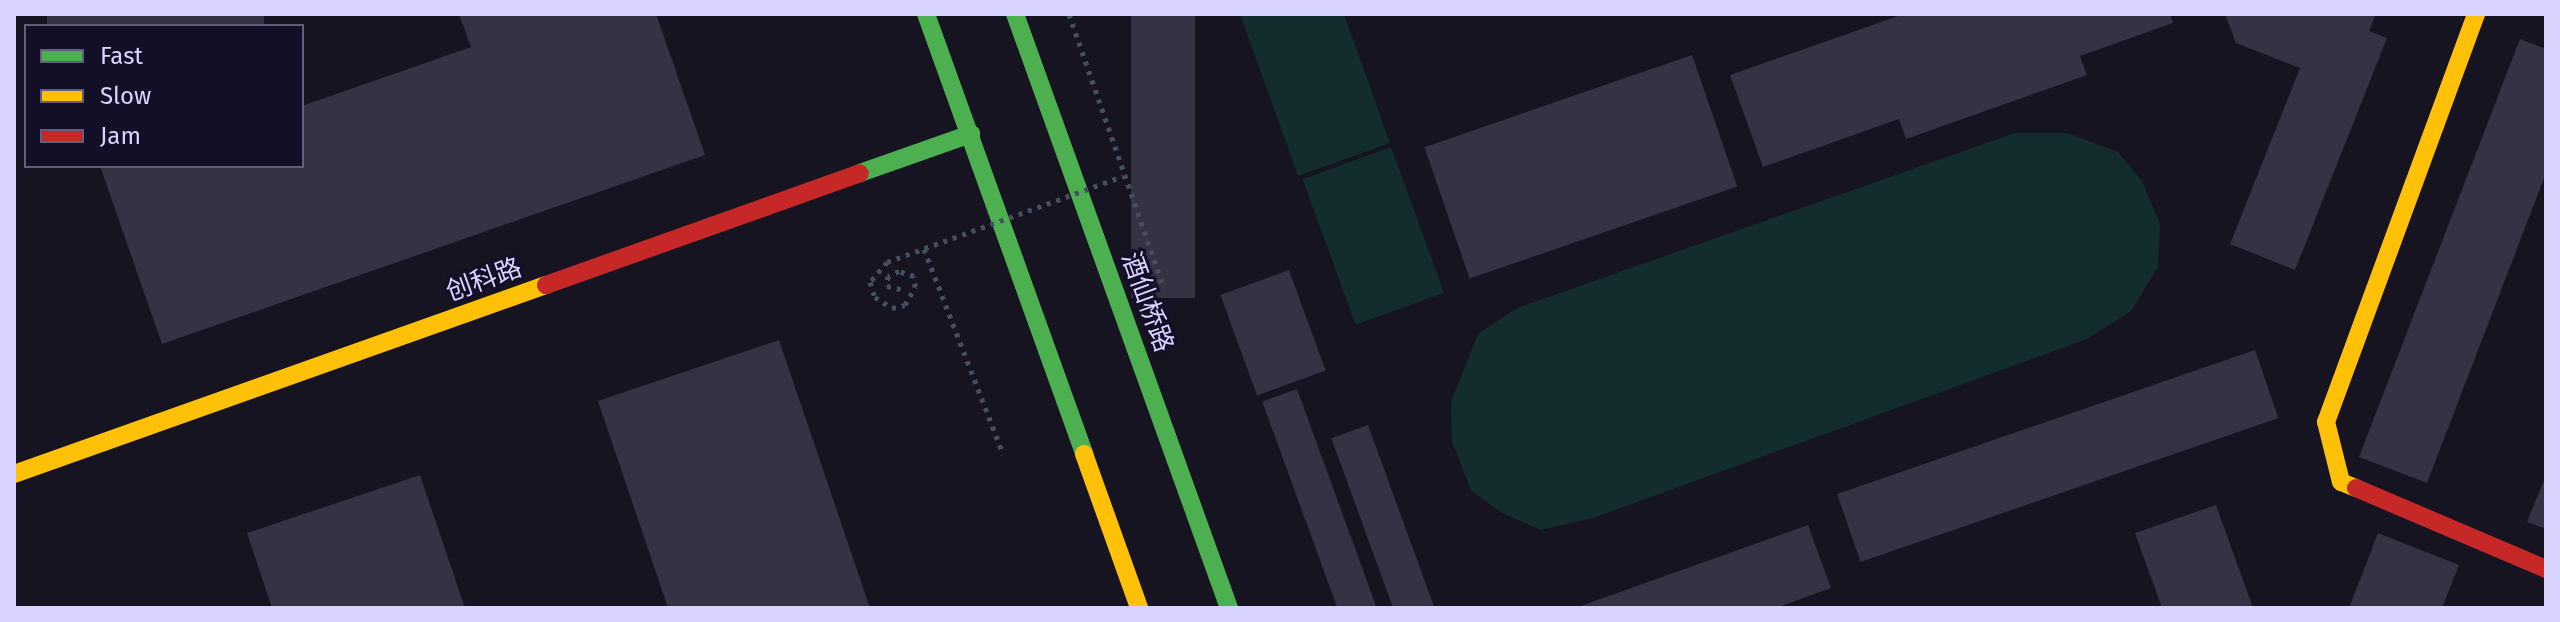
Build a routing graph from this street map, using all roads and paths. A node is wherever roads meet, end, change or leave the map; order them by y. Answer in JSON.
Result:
{"nodes":[{"id":1,"x":926,"y":14,"type":"edge"},
{"id":2,"x":1015,"y":14,"type":"edge"},
{"id":3,"x":1069,"y":14,"type":"edge"},
{"id":4,"x":2476,"y":14,"type":"edge"},
{"id":5,"x":971,"y":134,"type":"junction"},
{"id":6,"x":1123,"y":176,"type":"junction"},
{"id":7,"x":924,"y":249,"type":"junction"},
{"id":8,"x":1164,"y":288,"type":"dead end"},
{"id":9,"x":904,"y":290,"type":"dead end"},
{"id":10,"x":1003,"y":454,"type":"dead end"},
{"id":11,"x":14,"y":474,"type":"edge"},
{"id":12,"x":2546,"y":569,"type":"edge"},
{"id":13,"x":1139,"y":608,"type":"edge"},
{"id":14,"x":1229,"y":608,"type":"edge"}],
"edges":[{"from":1,"to":5,"type":"street"},
{"from":2,"to":14,"type":"street","name":"酒仙桥路"},
{"from":3,"to":6,"type":"path"},
{"from":4,"to":12,"type":"street"},
{"from":5,"to":11,"type":"street","name":"创科路"},
{"from":5,"to":13,"type":"street"},
{"from":6,"to":7,"type":"path","bridge":true},
{"from":6,"to":8,"type":"path"},
{"from":7,"to":9,"type":"path","bridge":true},
{"from":7,"to":10,"type":"path"}]}
